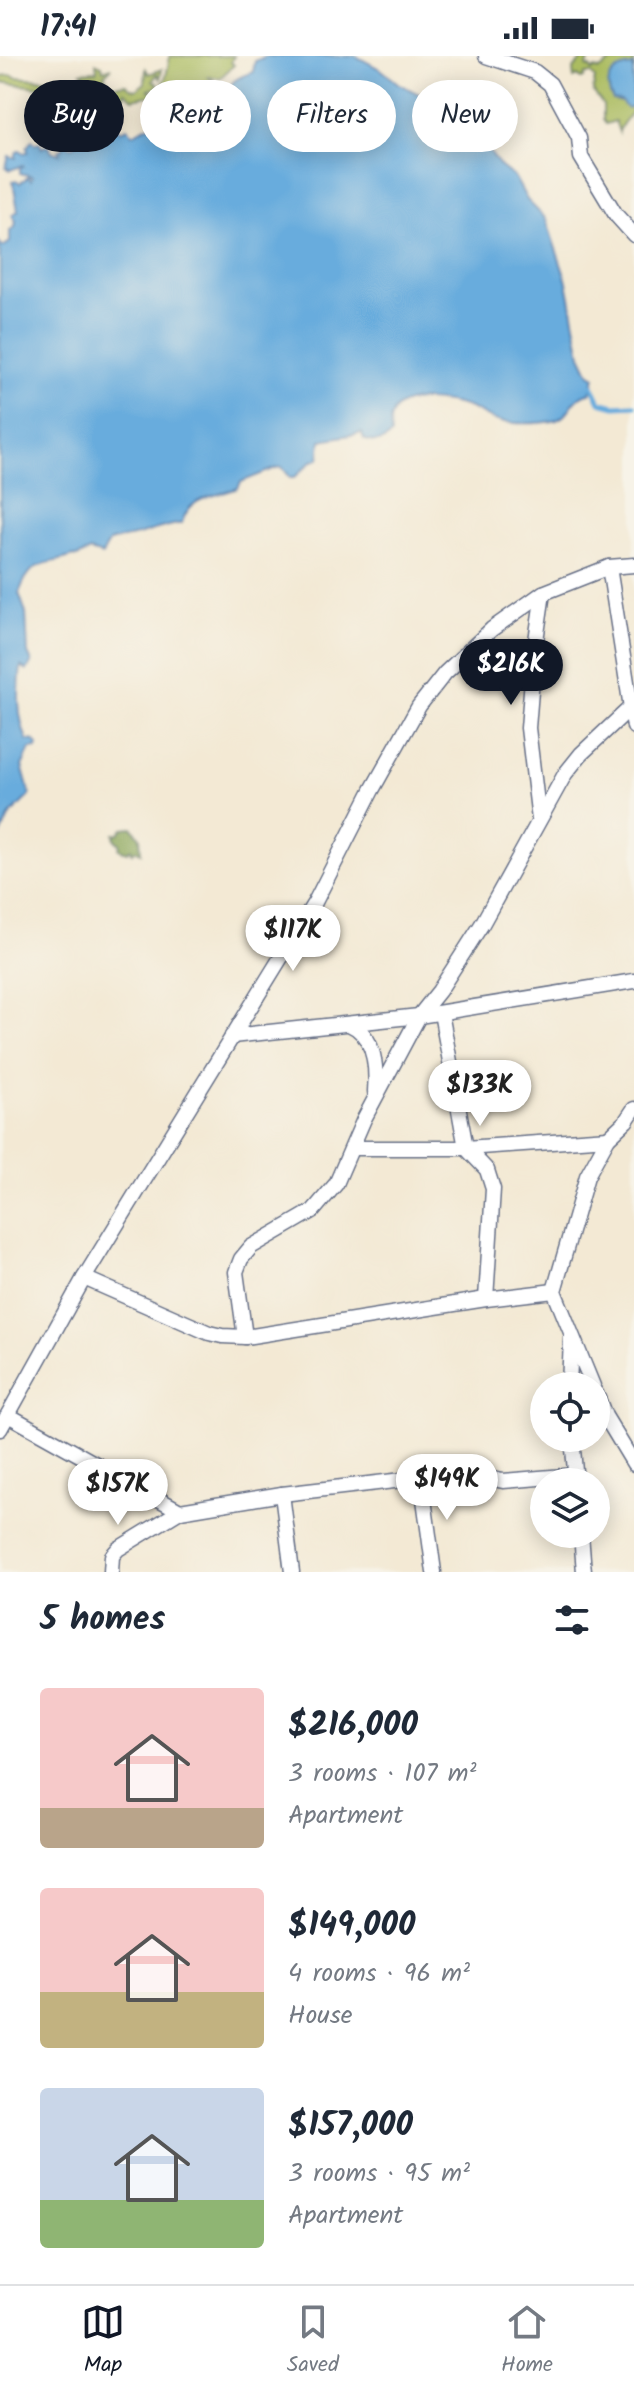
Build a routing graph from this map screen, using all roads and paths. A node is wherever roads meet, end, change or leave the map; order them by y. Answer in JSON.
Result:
{"nodes":[{"id":1,"x":486,"y":56,"type":"edge"},
{"id":2,"x":634,"y":235,"type":"edge"},
{"id":3,"x":634,"y":565,"type":"edge"},
{"id":4,"x":609,"y":567,"type":"junction"},
{"id":5,"x":543,"y":593,"type":"junction"},
{"id":6,"x":631,"y":707,"type":"junction"},
{"id":7,"x":634,"y":727,"type":"edge"},
{"id":8,"x":540,"y":820,"type":"junction"},
{"id":9,"x":634,"y":981,"type":"edge"},
{"id":10,"x":441,"y":1013,"type":"junction"},
{"id":11,"x":419,"y":1016,"type":"junction"},
{"id":12,"x":348,"y":1024,"type":"junction"},
{"id":13,"x":232,"y":1036,"type":"junction"},
{"id":14,"x":375,"y":1098,"type":"junction"},
{"id":15,"x":634,"y":1109,"type":"edge"},
{"id":16,"x":608,"y":1138,"type":"junction"},
{"id":17,"x":353,"y":1148,"type":"junction"},
{"id":18,"x":466,"y":1148,"type":"junction"},
{"id":19,"x":84,"y":1278,"type":"junction"},
{"id":20,"x":554,"y":1291,"type":"junction"},
{"id":21,"x":486,"y":1299,"type":"junction"},
{"id":22,"x":572,"y":1330,"type":"junction"},
{"id":23,"x":245,"y":1337,"type":"junction"},
{"id":24,"x":570,"y":1372,"type":"edge"},
{"id":25,"x":588,"y":1372,"type":"edge"},
{"id":26,"x":8,"y":1415,"type":"junction"},
{"id":27,"x":610,"y":1424,"type":"edge"},
{"id":28,"x":0,"y":1429,"type":"edge"},
{"id":29,"x":634,"y":1464,"type":"edge"},
{"id":30,"x":421,"y":1477,"type":"junction"},
{"id":31,"x":530,"y":1480,"type":"edge"},
{"id":32,"x":282,"y":1494,"type":"junction"},
{"id":33,"x":180,"y":1511,"type":"junction"},
{"id":34,"x":582,"y":1548,"type":"edge"},
{"id":35,"x":111,"y":1572,"type":"edge"},
{"id":36,"x":292,"y":1572,"type":"edge"},
{"id":37,"x":434,"y":1572,"type":"edge"},
{"id":38,"x":584,"y":1572,"type":"edge"}],
"edges":[{"from":1,"to":2,"type":"street"},
{"from":3,"to":4,"type":"street"},
{"from":4,"to":5,"type":"street"},
{"from":4,"to":6,"type":"street"},
{"from":5,"to":8,"type":"street"},
{"from":5,"to":13,"type":"street"},
{"from":6,"to":7,"type":"street"},
{"from":6,"to":8,"type":"street"},
{"from":8,"to":11,"type":"street"},
{"from":9,"to":10,"type":"street"},
{"from":10,"to":11,"type":"street"},
{"from":10,"to":18,"type":"street"},
{"from":11,"to":12,"type":"street"},
{"from":11,"to":14,"type":"street"},
{"from":12,"to":13,"type":"street"},
{"from":12,"to":14,"type":"street"},
{"from":13,"to":19,"type":"street"},
{"from":14,"to":17,"type":"street"},
{"from":15,"to":16,"type":"street"},
{"from":16,"to":18,"type":"street"},
{"from":16,"to":20,"type":"street"},
{"from":17,"to":18,"type":"street"},
{"from":17,"to":23,"type":"street"},
{"from":18,"to":21,"type":"street"},
{"from":19,"to":23,"type":"street"},
{"from":19,"to":26,"type":"street"},
{"from":20,"to":21,"type":"street"},
{"from":20,"to":22,"type":"street"},
{"from":21,"to":23,"type":"street"},
{"from":22,"to":24,"type":"street"},
{"from":22,"to":25,"type":"street"},
{"from":26,"to":28,"type":"street"},
{"from":26,"to":33,"type":"street"},
{"from":27,"to":29,"type":"street"},
{"from":30,"to":31,"type":"street"},
{"from":30,"to":32,"type":"street"},
{"from":30,"to":37,"type":"street"},
{"from":32,"to":33,"type":"street"},
{"from":32,"to":36,"type":"street"},
{"from":33,"to":35,"type":"street"},
{"from":34,"to":38,"type":"street"}]}
